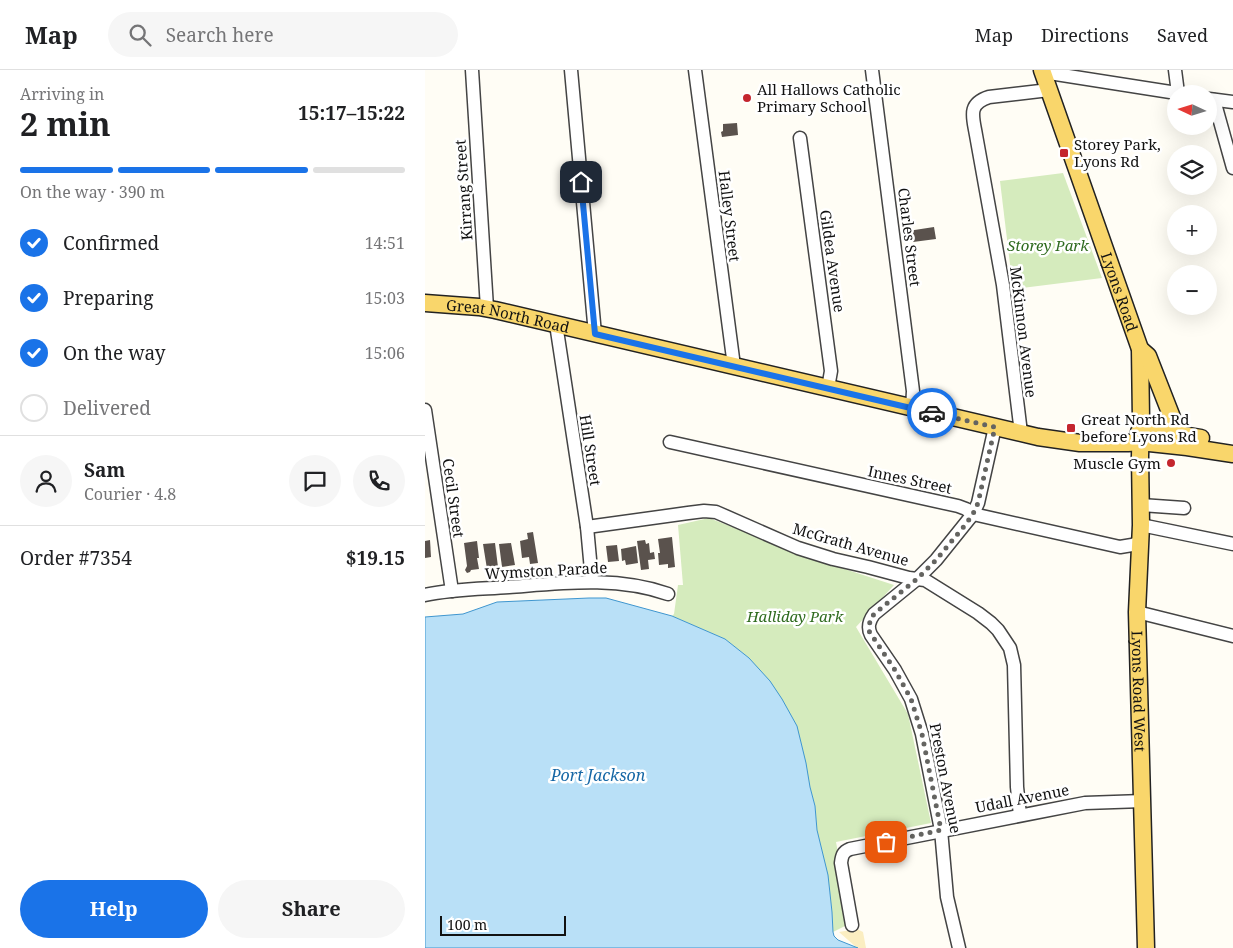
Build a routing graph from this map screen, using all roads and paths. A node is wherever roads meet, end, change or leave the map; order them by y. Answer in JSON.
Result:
{"nodes":[{"id":1,"x":471,"y":70,"type":"edge"},
{"id":2,"x":571,"y":70,"type":"edge"},
{"id":3,"x":695,"y":70,"type":"edge"},
{"id":4,"x":871,"y":70,"type":"edge"},
{"id":5,"x":1175,"y":70,"type":"edge"},
{"id":6,"x":1043,"y":71,"type":"edge"},
{"id":7,"x":1178,"y":85,"type":"edge"},
{"id":8,"x":1049,"y":90,"type":"junction"},
{"id":9,"x":1167,"y":91,"type":"edge"},
{"id":10,"x":1217,"y":100,"type":"edge"},
{"id":11,"x":1233,"y":102,"type":"edge"},
{"id":12,"x":1217,"y":115,"type":"edge"},
{"id":13,"x":800,"y":138,"type":"dead end"},
{"id":14,"x":1233,"y":168,"type":"edge"},
{"id":15,"x":425,"y":303,"type":"edge"},
{"id":16,"x":487,"y":308,"type":"junction"},
{"id":17,"x":556,"y":324,"type":"junction"},
{"id":18,"x":595,"y":334,"type":"junction"},
{"id":19,"x":1140,"y":349,"type":"junction"},
{"id":20,"x":734,"y":366,"type":"junction"},
{"id":21,"x":828,"y":388,"type":"junction"},
{"id":22,"x":912,"y":408,"type":"junction"},
{"id":23,"x":425,"y":410,"type":"edge"},
{"id":24,"x":995,"y":427,"type":"junction"},
{"id":25,"x":1021,"y":433,"type":"junction"},
{"id":26,"x":1181,"y":435,"type":"junction"},
{"id":27,"x":1140,"y":437,"type":"junction"},
{"id":28,"x":670,"y":442,"type":"dead end"},
{"id":29,"x":1233,"y":443,"type":"edge"},
{"id":30,"x":1233,"y":454,"type":"edge"},
{"id":31,"x":1141,"y":505,"type":"junction"},
{"id":32,"x":1184,"y":508,"type":"dead end"},
{"id":33,"x":973,"y":514,"type":"junction"},
{"id":34,"x":1141,"y":525,"type":"junction"},
{"id":35,"x":587,"y":527,"type":"junction"},
{"id":36,"x":1141,"y":542,"type":"junction"},
{"id":37,"x":1233,"y":544,"type":"edge"},
{"id":38,"x":917,"y":579,"type":"junction"},
{"id":39,"x":592,"y":581,"type":"junction"},
{"id":40,"x":451,"y":591,"type":"junction"},
{"id":41,"x":668,"y":594,"type":"dead end"},
{"id":42,"x":425,"y":595,"type":"edge"},
{"id":43,"x":1137,"y":612,"type":"junction"},
{"id":44,"x":1233,"y":636,"type":"edge"},
{"id":45,"x":1143,"y":801,"type":"junction"},
{"id":46,"x":1020,"y":815,"type":"junction"},
{"id":47,"x":941,"y":830,"type":"junction"},
{"id":48,"x":852,"y":925,"type":"dead end"},
{"id":49,"x":959,"y":948,"type":"edge"},
{"id":50,"x":1146,"y":948,"type":"edge"}],
"edges":[{"from":1,"to":16,"type":"street","name":"Kirrang Street"},
{"from":2,"to":18,"type":"street"},
{"from":3,"to":20,"type":"street","name":"Halley Street"},
{"from":4,"to":22,"type":"street","name":"Charles Street"},
{"from":5,"to":7,"type":"street"},
{"from":6,"to":8,"type":"main road","name":"Lyons Road"},
{"from":6,"to":9,"type":"street"},
{"from":8,"to":19,"type":"main road","name":"Lyons Road"},
{"from":8,"to":25,"type":"street","name":"McKinnon Avenue"},
{"from":10,"to":11,"type":"street"},
{"from":12,"to":14,"type":"street"},
{"from":13,"to":21,"type":"street","name":"Gildea Avenue"},
{"from":15,"to":16,"type":"main road","name":"Great North Road"},
{"from":16,"to":17,"type":"main road","name":"Great North Road"},
{"from":17,"to":18,"type":"main road","name":"Great North Road"},
{"from":17,"to":35,"type":"street","name":"Hill Street"},
{"from":18,"to":20,"type":"main road","name":"Great North Road"},
{"from":19,"to":26,"type":"main road"},
{"from":19,"to":27,"type":"main road","name":"Lyons Road"},
{"from":20,"to":21,"type":"main road","name":"Great North Road"},
{"from":21,"to":22,"type":"main road","name":"Great North Road"},
{"from":22,"to":24,"type":"main road","name":"Great North Road"},
{"from":23,"to":40,"type":"street","name":"Cecil Street"},
{"from":24,"to":25,"type":"main road","name":"Great North Road"},
{"from":24,"to":33,"type":"street"},
{"from":25,"to":27,"type":"main road","name":"Great North Road"},
{"from":26,"to":27,"type":"main road","name":"Great North Road"},
{"from":26,"to":29,"type":"main road","name":"Great North Road"},
{"from":27,"to":30,"type":"main road","name":"Great North Road"},
{"from":27,"to":31,"type":"main road","name":"Lyons Road West"},
{"from":28,"to":33,"type":"street","name":"Innes Street"},
{"from":31,"to":32,"type":"street"},
{"from":31,"to":34,"type":"main road","name":"Lyons Road West"},
{"from":33,"to":36,"type":"street","name":"Innes Street"},
{"from":33,"to":38,"type":"street"},
{"from":34,"to":36,"type":"main road","name":"Lyons Road West"},
{"from":34,"to":37,"type":"street"},
{"from":35,"to":38,"type":"street","name":"McGrath Avenue"},
{"from":35,"to":39,"type":"street","name":"Hill Street"},
{"from":36,"to":43,"type":"main road","name":"Lyons Road West"},
{"from":38,"to":46,"type":"street","name":"McGrath Avenue"},
{"from":38,"to":47,"type":"street","name":"Preston Avenue"},
{"from":39,"to":40,"type":"street","name":"Wymston Parade"},
{"from":39,"to":41,"type":"street","name":"Wymston Parade"},
{"from":40,"to":42,"type":"street","name":"Wymston Parade"},
{"from":43,"to":44,"type":"street"},
{"from":43,"to":45,"type":"main road","name":"Lyons Road West"},
{"from":45,"to":46,"type":"street","name":"Udall Avenue"},
{"from":45,"to":50,"type":"main road","name":"Lyons Road West"},
{"from":46,"to":47,"type":"street","name":"Udall Avenue"},
{"from":47,"to":48,"type":"street","name":"Udall Avenue"},
{"from":47,"to":49,"type":"street","name":"Preston Avenue"}]}
